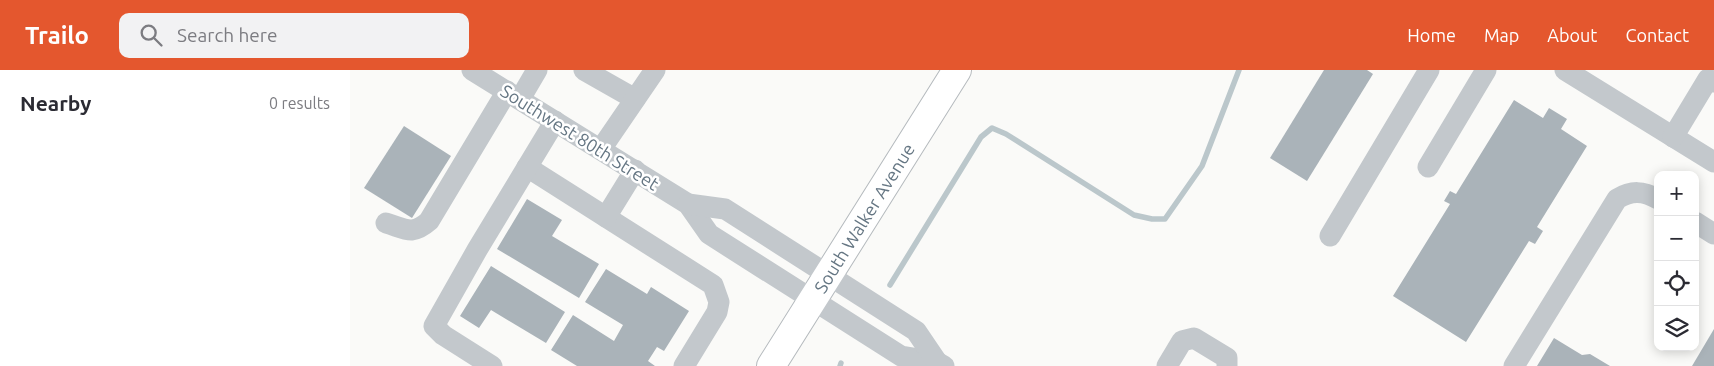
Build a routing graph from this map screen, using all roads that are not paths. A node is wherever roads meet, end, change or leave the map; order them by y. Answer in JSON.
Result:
{"nodes":[{"id":1,"x":472,"y":70,"type":"edge"},
{"id":2,"x":537,"y":70,"type":"edge"},
{"id":3,"x":584,"y":70,"type":"edge"},
{"id":4,"x":655,"y":70,"type":"edge"},
{"id":5,"x":957,"y":70,"type":"edge"},
{"id":6,"x":1429,"y":70,"type":"edge"},
{"id":7,"x":1486,"y":70,"type":"edge"},
{"id":8,"x":1565,"y":70,"type":"edge"},
{"id":9,"x":1712,"y":77,"type":"edge"},
{"id":10,"x":513,"y":96,"type":"junction"},
{"id":11,"x":635,"y":99,"type":"junction"},
{"id":12,"x":554,"y":121,"type":"junction"},
{"id":13,"x":1673,"y":137,"type":"junction"},
{"id":14,"x":600,"y":149,"type":"junction"},
{"id":15,"x":1714,"y":162,"type":"edge"},
{"id":16,"x":527,"y":167,"type":"junction"},
{"id":17,"x":1428,"y":167,"type":"dead end"},
{"id":18,"x":635,"y":170,"type":"junction"},
{"id":19,"x":1654,"y":197,"type":"edge"},
{"id":20,"x":688,"y":204,"type":"junction"},
{"id":21,"x":606,"y":217,"type":"junction"},
{"id":22,"x":386,"y":223,"type":"dead end"},
{"id":23,"x":1699,"y":225,"type":"edge"},
{"id":24,"x":1714,"y":234,"type":"edge"},
{"id":25,"x":1330,"y":236,"type":"dead end"},
{"id":26,"x":828,"y":275,"type":"junction"},
{"id":27,"x":812,"y":300,"type":"junction"},
{"id":28,"x":940,"y":364,"type":"edge"},
{"id":29,"x":492,"y":366,"type":"edge"},
{"id":30,"x":684,"y":366,"type":"edge"},
{"id":31,"x":771,"y":366,"type":"edge"},
{"id":32,"x":1167,"y":366,"type":"edge"},
{"id":33,"x":1227,"y":366,"type":"edge"},
{"id":34,"x":1514,"y":366,"type":"edge"}],
"edges":[{"from":1,"to":10,"type":"street","name":"Southwest 80th Street"},
{"from":2,"to":10,"type":"street"},
{"from":3,"to":11,"type":"street"},
{"from":4,"to":11,"type":"street"},
{"from":5,"to":26,"type":"main road","name":"South Walker Avenue"},
{"from":6,"to":25,"type":"street"},
{"from":7,"to":17,"type":"street"},
{"from":8,"to":13,"type":"street"},
{"from":9,"to":13,"type":"street"},
{"from":10,"to":12,"type":"street","name":"Southwest 80th Street"},
{"from":10,"to":22,"type":"street"},
{"from":11,"to":14,"type":"street"},
{"from":12,"to":14,"type":"street","name":"Southwest 80th Street"},
{"from":12,"to":16,"type":"street"},
{"from":13,"to":15,"type":"street"},
{"from":14,"to":18,"type":"street","name":"Southwest 80th Street"},
{"from":16,"to":21,"type":"street"},
{"from":16,"to":29,"type":"street"},
{"from":18,"to":20,"type":"street","name":"Southwest 80th Street"},
{"from":18,"to":21,"type":"street"},
{"from":19,"to":34,"type":"street"},
{"from":20,"to":26,"type":"street","name":"Southwest 80th Street"},
{"from":20,"to":27,"type":"street","name":"Southwest 80th Street"},
{"from":21,"to":30,"type":"street"},
{"from":23,"to":24,"type":"street"},
{"from":26,"to":27,"type":"main road","name":"South Walker Avenue"},
{"from":26,"to":28,"type":"street","name":"Southwest 80th Street"},
{"from":27,"to":28,"type":"street","name":"Southwest 80th Street"},
{"from":27,"to":31,"type":"main road","name":"South Walker Avenue"},
{"from":32,"to":33,"type":"street"}]}
